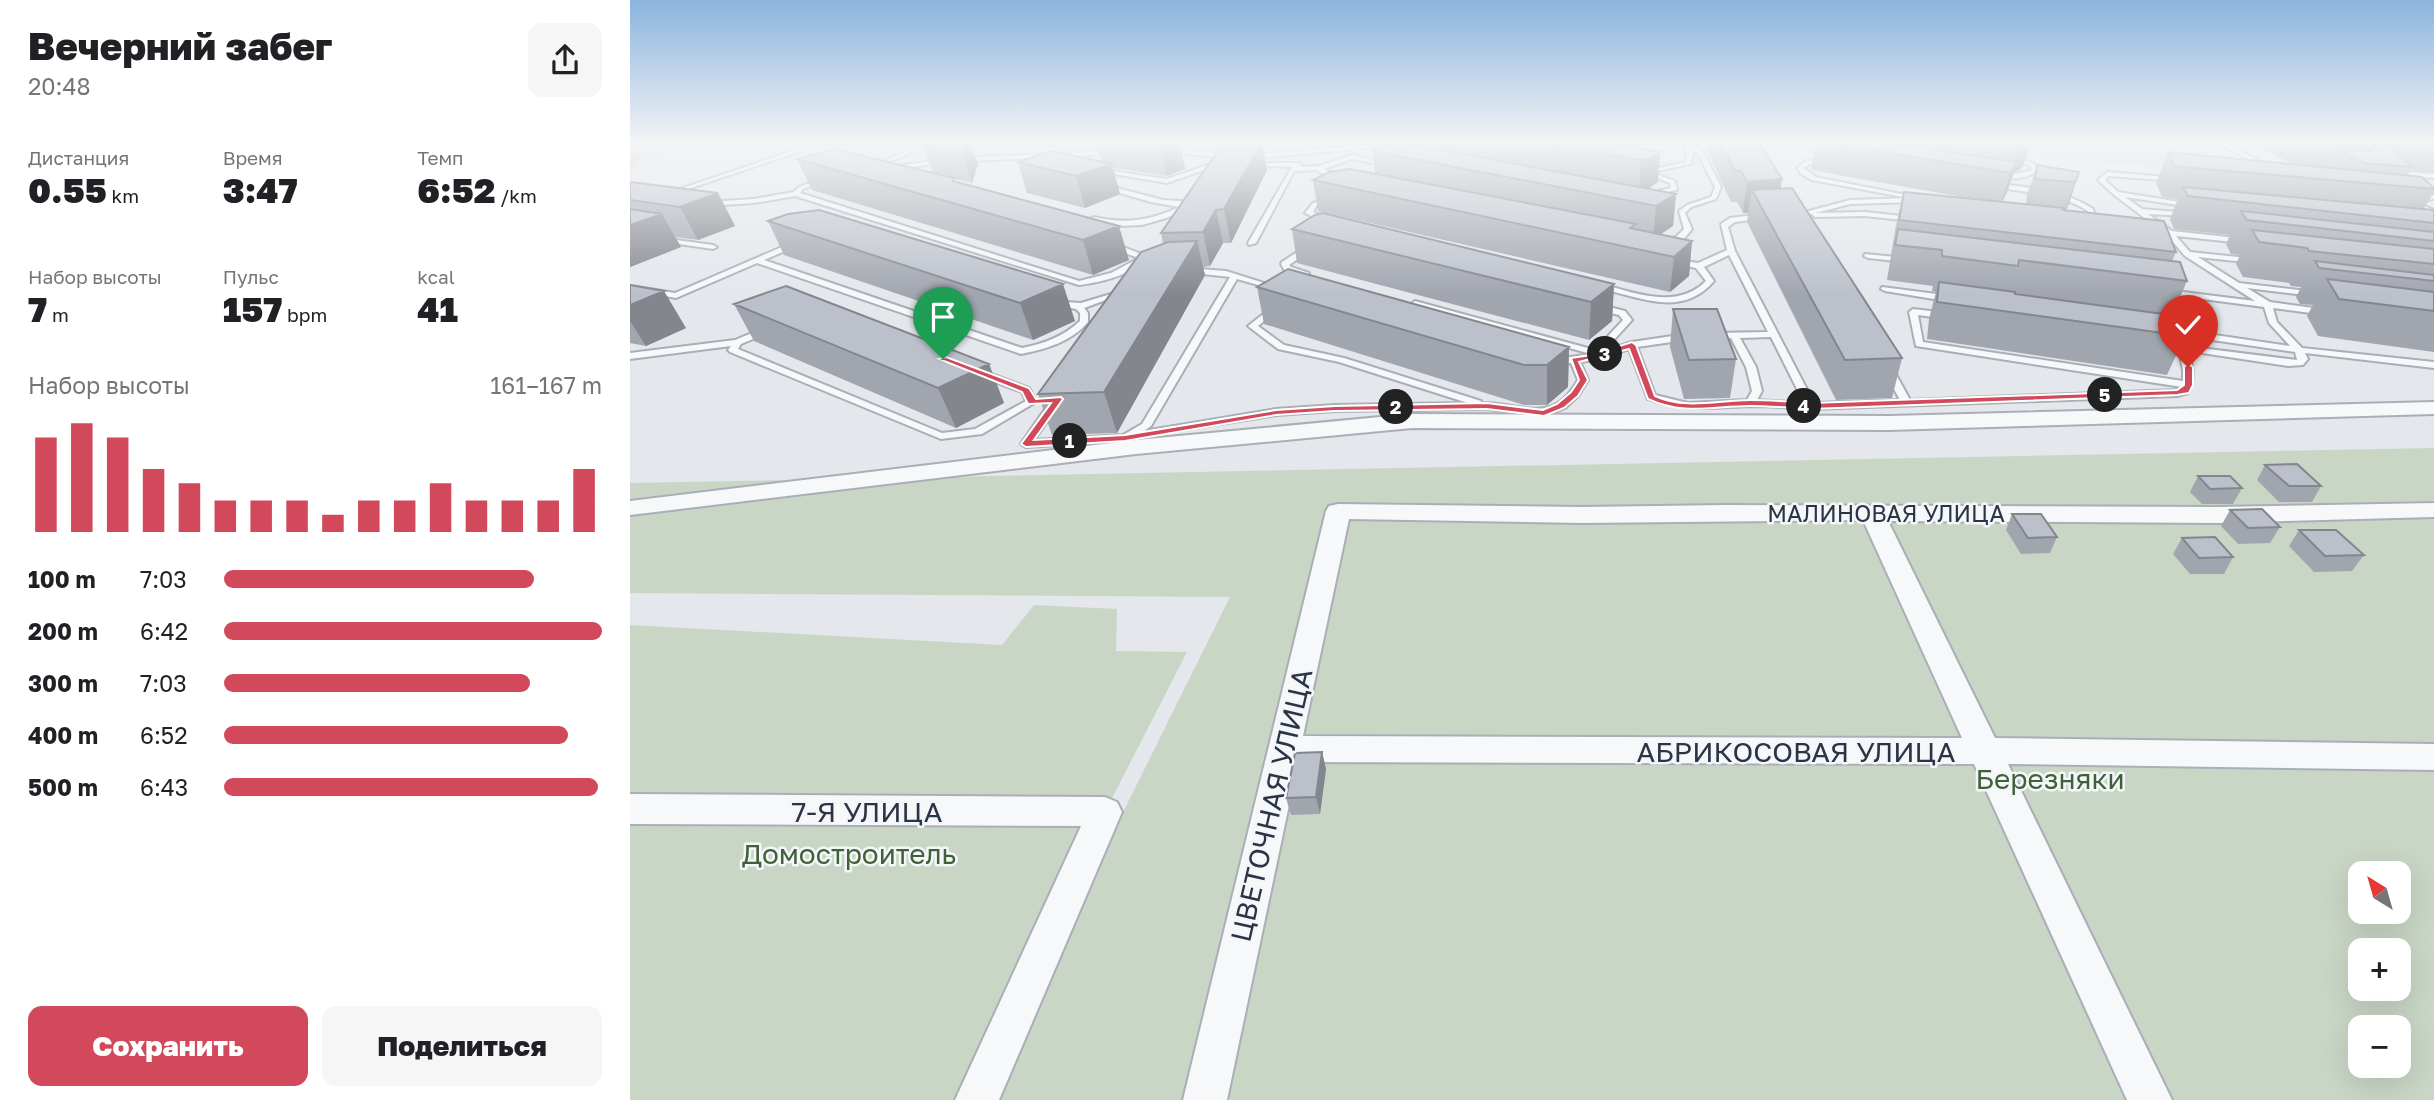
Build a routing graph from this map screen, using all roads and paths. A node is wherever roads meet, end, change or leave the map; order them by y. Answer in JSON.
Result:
{"nodes":[{"id":1,"x":671,"y":193,"type":"edge"},
{"id":2,"x":1134,"y":193,"type":"edge"},
{"id":3,"x":1279,"y":193,"type":"edge"},
{"id":4,"x":1659,"y":193,"type":"edge"},
{"id":5,"x":1716,"y":193,"type":"edge"},
{"id":6,"x":1894,"y":193,"type":"edge"},
{"id":7,"x":2044,"y":193,"type":"edge"},
{"id":8,"x":2115,"y":193,"type":"edge"},
{"id":9,"x":2117,"y":193,"type":"edge"},
{"id":10,"x":796,"y":194,"type":"joint"},
{"id":11,"x":1203,"y":195,"type":"edge"},
{"id":12,"x":1639,"y":195,"type":"edge"},
{"id":13,"x":660,"y":197,"type":"edge"},
{"id":14,"x":1337,"y":197,"type":"edge"},
{"id":15,"x":2434,"y":197,"type":"edge"},
{"id":16,"x":2402,"y":203,"type":"edge"},
{"id":17,"x":704,"y":204,"type":"edge"},
{"id":18,"x":1191,"y":205,"type":"junction"},
{"id":19,"x":2198,"y":205,"type":"edge"},
{"id":20,"x":2416,"y":205,"type":"junction"},
{"id":21,"x":2139,"y":211,"type":"junction"},
{"id":22,"x":2434,"y":213,"type":"edge"},
{"id":23,"x":1772,"y":215,"type":"edge"},
{"id":24,"x":1800,"y":215,"type":"junction"},
{"id":25,"x":1189,"y":216,"type":"edge"},
{"id":26,"x":2202,"y":216,"type":"edge"},
{"id":27,"x":1090,"y":218,"type":"edge"},
{"id":28,"x":1671,"y":219,"type":"dead end"},
{"id":29,"x":2065,"y":219,"type":"edge"},
{"id":30,"x":1917,"y":220,"type":"edge"},
{"id":31,"x":1684,"y":221,"type":"junction"},
{"id":32,"x":1336,"y":223,"type":"edge"},
{"id":33,"x":1801,"y":227,"type":"edge"},
{"id":34,"x":2171,"y":238,"type":"junction"},
{"id":35,"x":658,"y":239,"type":"edge"},
{"id":36,"x":809,"y":240,"type":"edge"},
{"id":37,"x":1096,"y":241,"type":"edge"},
{"id":38,"x":1252,"y":243,"type":"dead end"},
{"id":39,"x":2254,"y":243,"type":"edge"},
{"id":40,"x":1317,"y":244,"type":"edge"},
{"id":41,"x":1661,"y":244,"type":"edge"},
{"id":42,"x":713,"y":247,"type":"dead end"},
{"id":43,"x":1731,"y":251,"type":"junction"},
{"id":44,"x":2188,"y":254,"type":"junction"},
{"id":45,"x":1868,"y":256,"type":"dead end"},
{"id":46,"x":1659,"y":258,"type":"edge"},
{"id":47,"x":757,"y":260,"type":"junction"},
{"id":48,"x":1910,"y":261,"type":"edge"},
{"id":49,"x":2270,"y":263,"type":"edge"},
{"id":50,"x":1699,"y":266,"type":"junction"},
{"id":51,"x":1177,"y":271,"type":"edge"},
{"id":52,"x":1235,"y":276,"type":"junction"},
{"id":53,"x":1313,"y":277,"type":"edge"},
{"id":54,"x":1588,"y":282,"type":"edge"},
{"id":55,"x":2238,"y":285,"type":"junction"},
{"id":56,"x":630,"y":288,"type":"edge"},
{"id":57,"x":1885,"y":289,"type":"dead end"},
{"id":58,"x":1286,"y":291,"type":"edge"},
{"id":59,"x":2158,"y":291,"type":"edge"},
{"id":60,"x":1127,"y":292,"type":"edge"},
{"id":61,"x":2329,"y":296,"type":"edge"},
{"id":62,"x":1046,"y":300,"type":"edge"},
{"id":63,"x":1968,"y":301,"type":"edge"},
{"id":64,"x":1405,"y":302,"type":"edge"},
{"id":65,"x":1580,"y":303,"type":"edge"},
{"id":66,"x":1282,"y":304,"type":"edge"},
{"id":67,"x":2268,"y":304,"type":"junction"},
{"id":68,"x":1079,"y":307,"type":"junction"},
{"id":69,"x":2337,"y":313,"type":"edge"},
{"id":70,"x":1953,"y":317,"type":"edge"},
{"id":71,"x":1471,"y":320,"type":"junction"},
{"id":72,"x":1460,"y":327,"type":"edge"},
{"id":73,"x":2161,"y":330,"type":"edge"},
{"id":74,"x":1774,"y":334,"type":"junction"},
{"id":75,"x":1734,"y":335,"type":"junction"},
{"id":76,"x":737,"y":342,"type":"junction"},
{"id":77,"x":1632,"y":345,"type":"junction"},
{"id":78,"x":2156,"y":345,"type":"edge"},
{"id":79,"x":2183,"y":348,"type":"junction"},
{"id":80,"x":2299,"y":350,"type":"junction"},
{"id":81,"x":1595,"y":355,"type":"junction"},
{"id":82,"x":630,"y":356,"type":"edge"},
{"id":83,"x":1883,"y":358,"type":"edge"},
{"id":84,"x":1542,"y":359,"type":"edge"},
{"id":85,"x":1574,"y":360,"type":"junction"},
{"id":86,"x":2434,"y":365,"type":"edge"},
{"id":87,"x":2188,"y":385,"type":"junction"},
{"id":88,"x":1031,"y":402,"type":"junction"},
{"id":89,"x":1906,"y":402,"type":"junction"},
{"id":90,"x":1751,"y":403,"type":"junction"},
{"id":91,"x":1487,"y":406,"type":"junction"},
{"id":92,"x":1811,"y":406,"type":"junction"},
{"id":93,"x":2434,"y":408,"type":"edge"},
{"id":94,"x":1125,"y":438,"type":"junction"},
{"id":95,"x":630,"y":508,"type":"edge"},
{"id":96,"x":2434,"y":510,"type":"edge"},
{"id":97,"x":1338,"y":511,"type":"joint"},
{"id":98,"x":1872,"y":513,"type":"junction"},
{"id":99,"x":1283,"y":749,"type":"junction"},
{"id":100,"x":1984,"y":751,"type":"junction"},
{"id":101,"x":2434,"y":757,"type":"edge"},
{"id":102,"x":630,"y":809,"type":"edge"},
{"id":103,"x":1105,"y":812,"type":"joint"},
{"id":104,"x":977,"y":1100,"type":"edge"},
{"id":105,"x":1205,"y":1100,"type":"edge"},
{"id":106,"x":2150,"y":1100,"type":"edge"}],
"edges":[{"from":1,"to":13,"type":"lane"},
{"from":2,"to":18,"type":"lane"},
{"from":3,"to":38,"type":"lane"},
{"from":4,"to":12,"type":"lane"},
{"from":5,"to":31,"type":"lane"},
{"from":6,"to":24,"type":"lane"},
{"from":7,"to":29,"type":"lane"},
{"from":8,"to":21,"type":"lane"},
{"from":9,"to":19,"type":"lane"},
{"from":10,"to":17,"type":"lane"},
{"from":10,"to":37,"type":"lane"},
{"from":11,"to":18,"type":"lane"},
{"from":14,"to":32,"type":"lane"},
{"from":15,"to":20,"type":"lane"},
{"from":16,"to":20,"type":"lane"},
{"from":18,"to":25,"type":"lane"},
{"from":18,"to":27,"type":"lane"},
{"from":20,"to":22,"type":"lane"},
{"from":21,"to":26,"type":"lane"},
{"from":21,"to":34,"type":"lane"},
{"from":23,"to":43,"type":"lane"},
{"from":24,"to":30,"type":"lane"},
{"from":24,"to":33,"type":"lane"},
{"from":28,"to":31,"type":"lane"},
{"from":31,"to":41,"type":"lane"},
{"from":34,"to":39,"type":"lane"},
{"from":34,"to":44,"type":"lane"},
{"from":35,"to":42,"type":"lane"},
{"from":36,"to":47,"type":"lane"},
{"from":40,"to":53,"type":"lane"},
{"from":43,"to":50,"type":"lane"},
{"from":43,"to":74,"type":"lane"},
{"from":44,"to":49,"type":"lane"},
{"from":44,"to":55,"type":"lane"},
{"from":45,"to":48,"type":"lane"},
{"from":46,"to":50,"type":"lane"},
{"from":47,"to":56,"type":"lane"},
{"from":47,"to":68,"type":"lane"},
{"from":50,"to":54,"type":"lane"},
{"from":51,"to":52,"type":"lane"},
{"from":52,"to":58,"type":"lane"},
{"from":52,"to":94,"type":"lane"},
{"from":55,"to":61,"type":"lane"},
{"from":55,"to":67,"type":"lane"},
{"from":57,"to":63,"type":"lane"},
{"from":59,"to":67,"type":"lane"},
{"from":60,"to":68,"type":"lane"},
{"from":62,"to":68,"type":"lane"},
{"from":64,"to":71,"type":"lane"},
{"from":65,"to":81,"type":"lane"},
{"from":66,"to":91,"type":"lane"},
{"from":67,"to":69,"type":"lane"},
{"from":67,"to":80,"type":"lane"},
{"from":70,"to":87,"type":"lane"},
{"from":71,"to":72,"type":"lane"},
{"from":71,"to":81,"type":"lane"},
{"from":73,"to":80,"type":"lane"},
{"from":74,"to":75,"type":"lane"},
{"from":74,"to":92,"type":"lane"},
{"from":75,"to":77,"type":"lane"},
{"from":75,"to":90,"type":"lane"},
{"from":76,"to":82,"type":"lane"},
{"from":76,"to":88,"type":"lane"},
{"from":76,"to":88,"type":"lane"},
{"from":77,"to":81,"type":"lane"},
{"from":77,"to":90,"type":"lane"},
{"from":78,"to":79,"type":"lane"},
{"from":79,"to":80,"type":"lane"},
{"from":79,"to":87,"type":"lane"},
{"from":80,"to":86,"type":"lane"},
{"from":81,"to":85,"type":"lane"},
{"from":83,"to":89,"type":"lane"},
{"from":84,"to":85,"type":"lane"},
{"from":85,"to":91,"type":"lane"},
{"from":87,"to":89,"type":"lane"},
{"from":88,"to":94,"type":"lane"},
{"from":89,"to":92,"type":"lane"},
{"from":90,"to":92,"type":"lane"},
{"from":91,"to":94,"type":"lane"},
{"from":93,"to":95,"type":"street"},
{"from":96,"to":98,"type":"street","name":"МАЛИНОВАЯ УЛИЦА"},
{"from":97,"to":98,"type":"street","name":"МАЛИНОВАЯ УЛИЦА"},
{"from":97,"to":99,"type":"street","name":"ЦВЕТОЧНАЯ УЛИЦА"},
{"from":98,"to":100,"type":"street"},
{"from":99,"to":100,"type":"street","name":"АБРИКОСОВАЯ УЛИЦА"},
{"from":99,"to":105,"type":"street","name":"ЦВЕТОЧНАЯ УЛИЦА"},
{"from":100,"to":101,"type":"street","name":"АБРИКОСОВАЯ УЛИЦА"},
{"from":100,"to":106,"type":"street"},
{"from":102,"to":103,"type":"street","name":"7-Я УЛИЦА"},
{"from":103,"to":104,"type":"street"}]}
